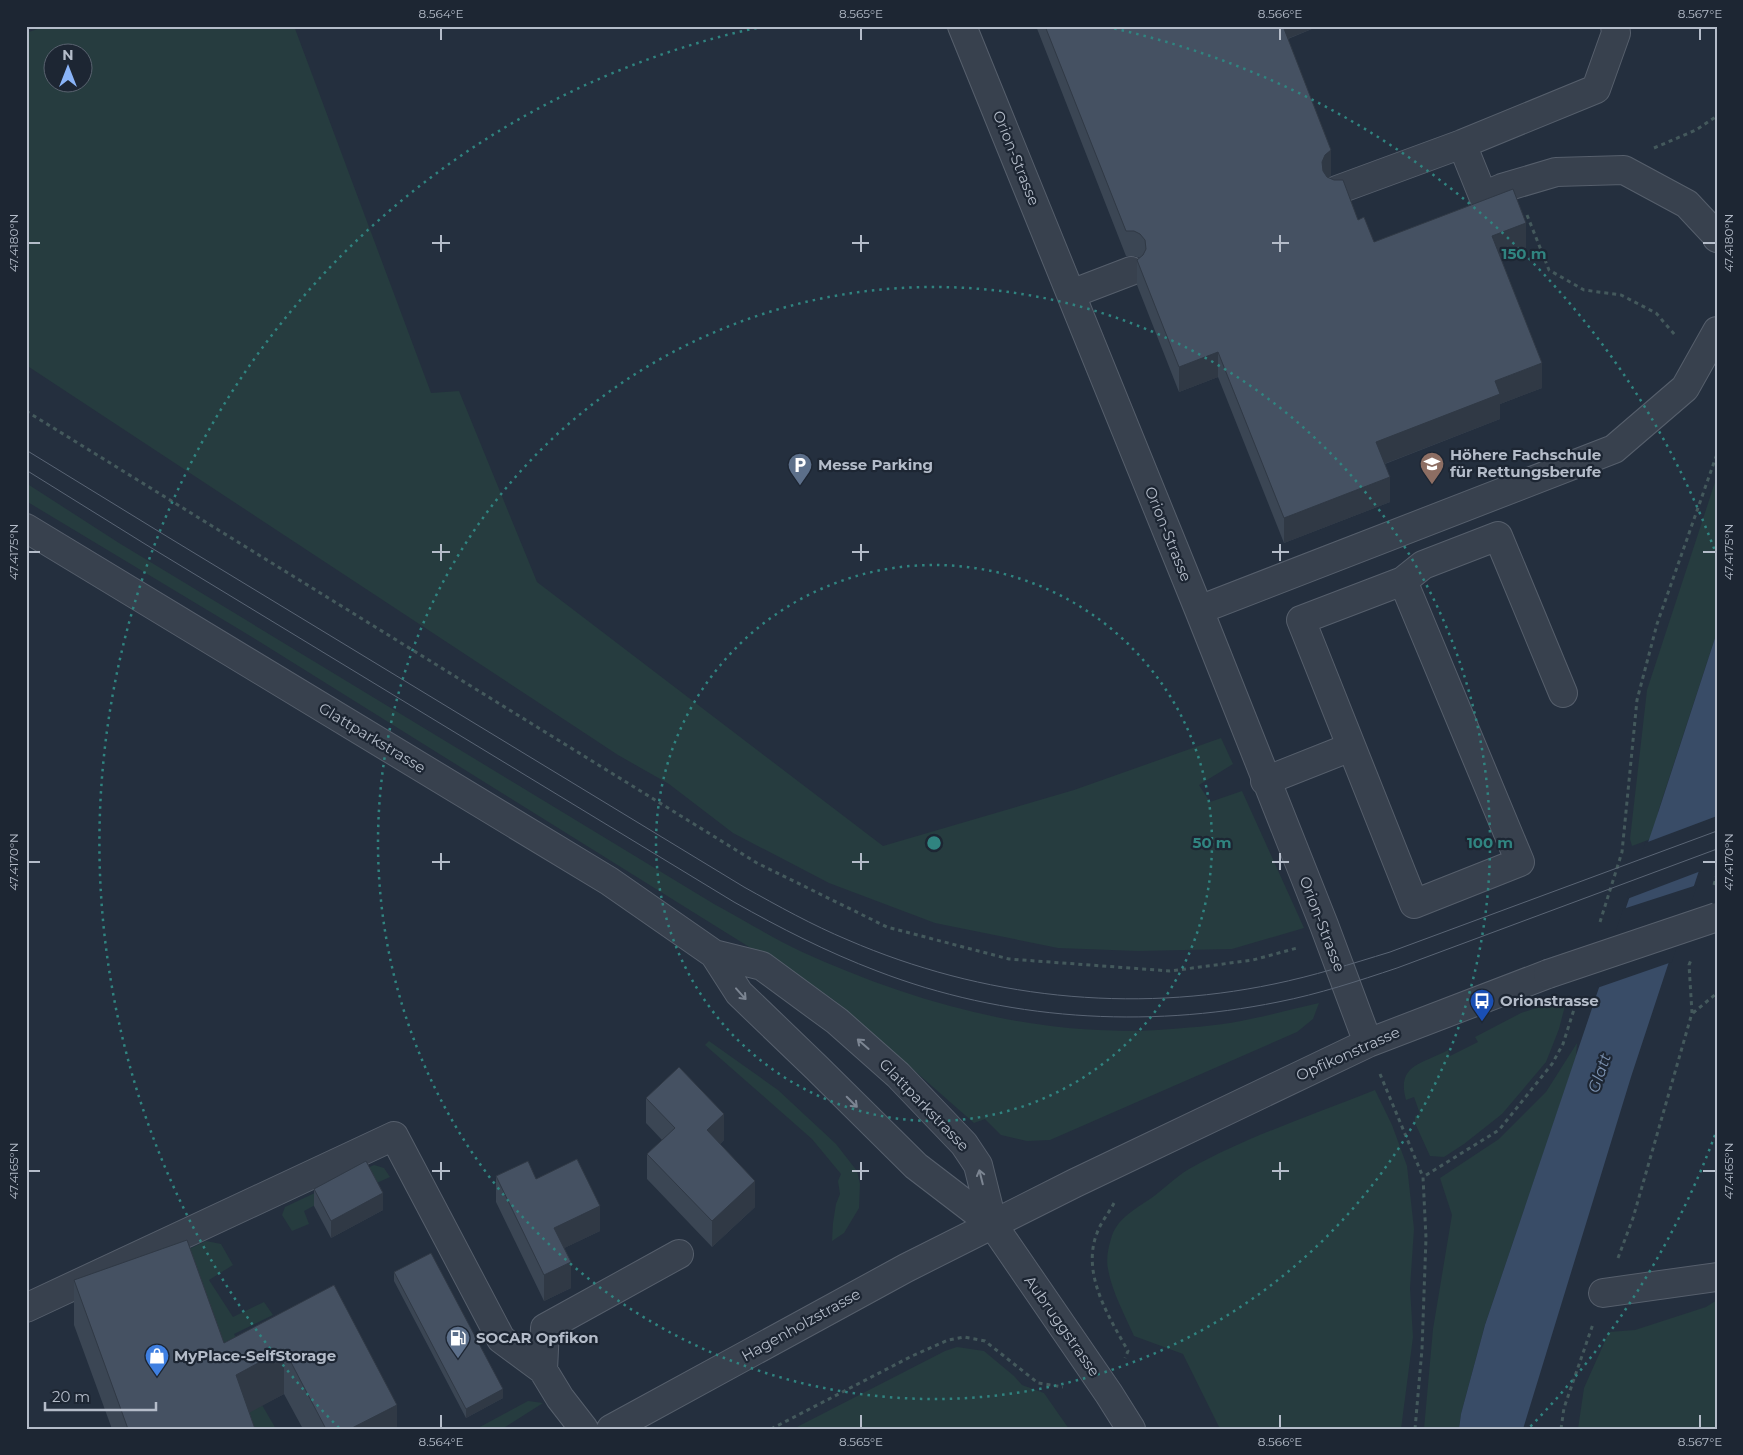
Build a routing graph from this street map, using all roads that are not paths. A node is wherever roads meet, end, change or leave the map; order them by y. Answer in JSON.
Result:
{"nodes":[{"id":1,"x":962,"y":26,"type":"edge"},
{"id":2,"x":1614,"y":26,"type":"edge"},
{"id":3,"x":1462,"y":144,"type":"junction"},
{"id":4,"x":1337,"y":190,"type":"edge"},
{"id":5,"x":1717,"y":238,"type":"edge"},
{"id":6,"x":1131,"y":270,"type":"dead end"},
{"id":7,"x":1070,"y":294,"type":"junction"},
{"id":8,"x":1717,"y":332,"type":"edge"},
{"id":9,"x":26,"y":528,"type":"edge"},
{"id":10,"x":1403,"y":581,"type":"junction"},
{"id":11,"x":1198,"y":610,"type":"junction"},
{"id":12,"x":1563,"y":694,"type":"dead end"},
{"id":13,"x":1351,"y":747,"type":"junction"},
{"id":14,"x":1265,"y":781,"type":"junction"},
{"id":15,"x":1717,"y":917,"type":"edge"},
{"id":16,"x":714,"y":954,"type":"junction"},
{"id":17,"x":1368,"y":1043,"type":"junction"},
{"id":18,"x":993,"y":1224,"type":"junction"},
{"id":19,"x":679,"y":1254,"type":"dead end"},
{"id":20,"x":1717,"y":1277,"type":"edge"},
{"id":21,"x":1604,"y":1293,"type":"road end"},
{"id":22,"x":26,"y":1308,"type":"edge"},
{"id":23,"x":543,"y":1370,"type":"junction"},
{"id":24,"x":584,"y":1429,"type":"edge"},
{"id":25,"x":612,"y":1429,"type":"edge"},
{"id":26,"x":1131,"y":1429,"type":"edge"}],
"edges":[{"from":1,"to":7,"type":"street","name":"Orion-Strasse"},
{"from":2,"to":3,"type":"street"},
{"from":3,"to":4,"type":"street"},
{"from":3,"to":5,"type":"street"},
{"from":6,"to":7,"type":"street"},
{"from":7,"to":11,"type":"street","name":"Orion-Strasse"},
{"from":8,"to":11,"type":"street"},
{"from":9,"to":16,"type":"street","name":"Glattparkstrasse"},
{"from":10,"to":12,"type":"street"},
{"from":10,"to":13,"type":"street"},
{"from":10,"to":13,"type":"street"},
{"from":11,"to":14,"type":"street","name":"Orion-Strasse"},
{"from":13,"to":14,"type":"street"},
{"from":14,"to":17,"type":"street","name":"Orion-Strasse"},
{"from":15,"to":17,"type":"street","name":"Opfikonstrasse","bridge":true},
{"from":16,"to":18,"type":"street","name":"Glattparkstrasse","one_way":true},
{"from":18,"to":16,"type":"street","name":"Glattparkstrasse","one_way":true},
{"from":17,"to":18,"type":"street","name":"Opfikonstrasse"},
{"from":18,"to":25,"type":"street","name":"Hagenholzstrasse"},
{"from":18,"to":26,"type":"street","name":"Aubruggstrasse"},
{"from":19,"to":23,"type":"street"},
{"from":20,"to":21,"type":"street"},
{"from":22,"to":23,"type":"street"},
{"from":23,"to":24,"type":"street"}]}
